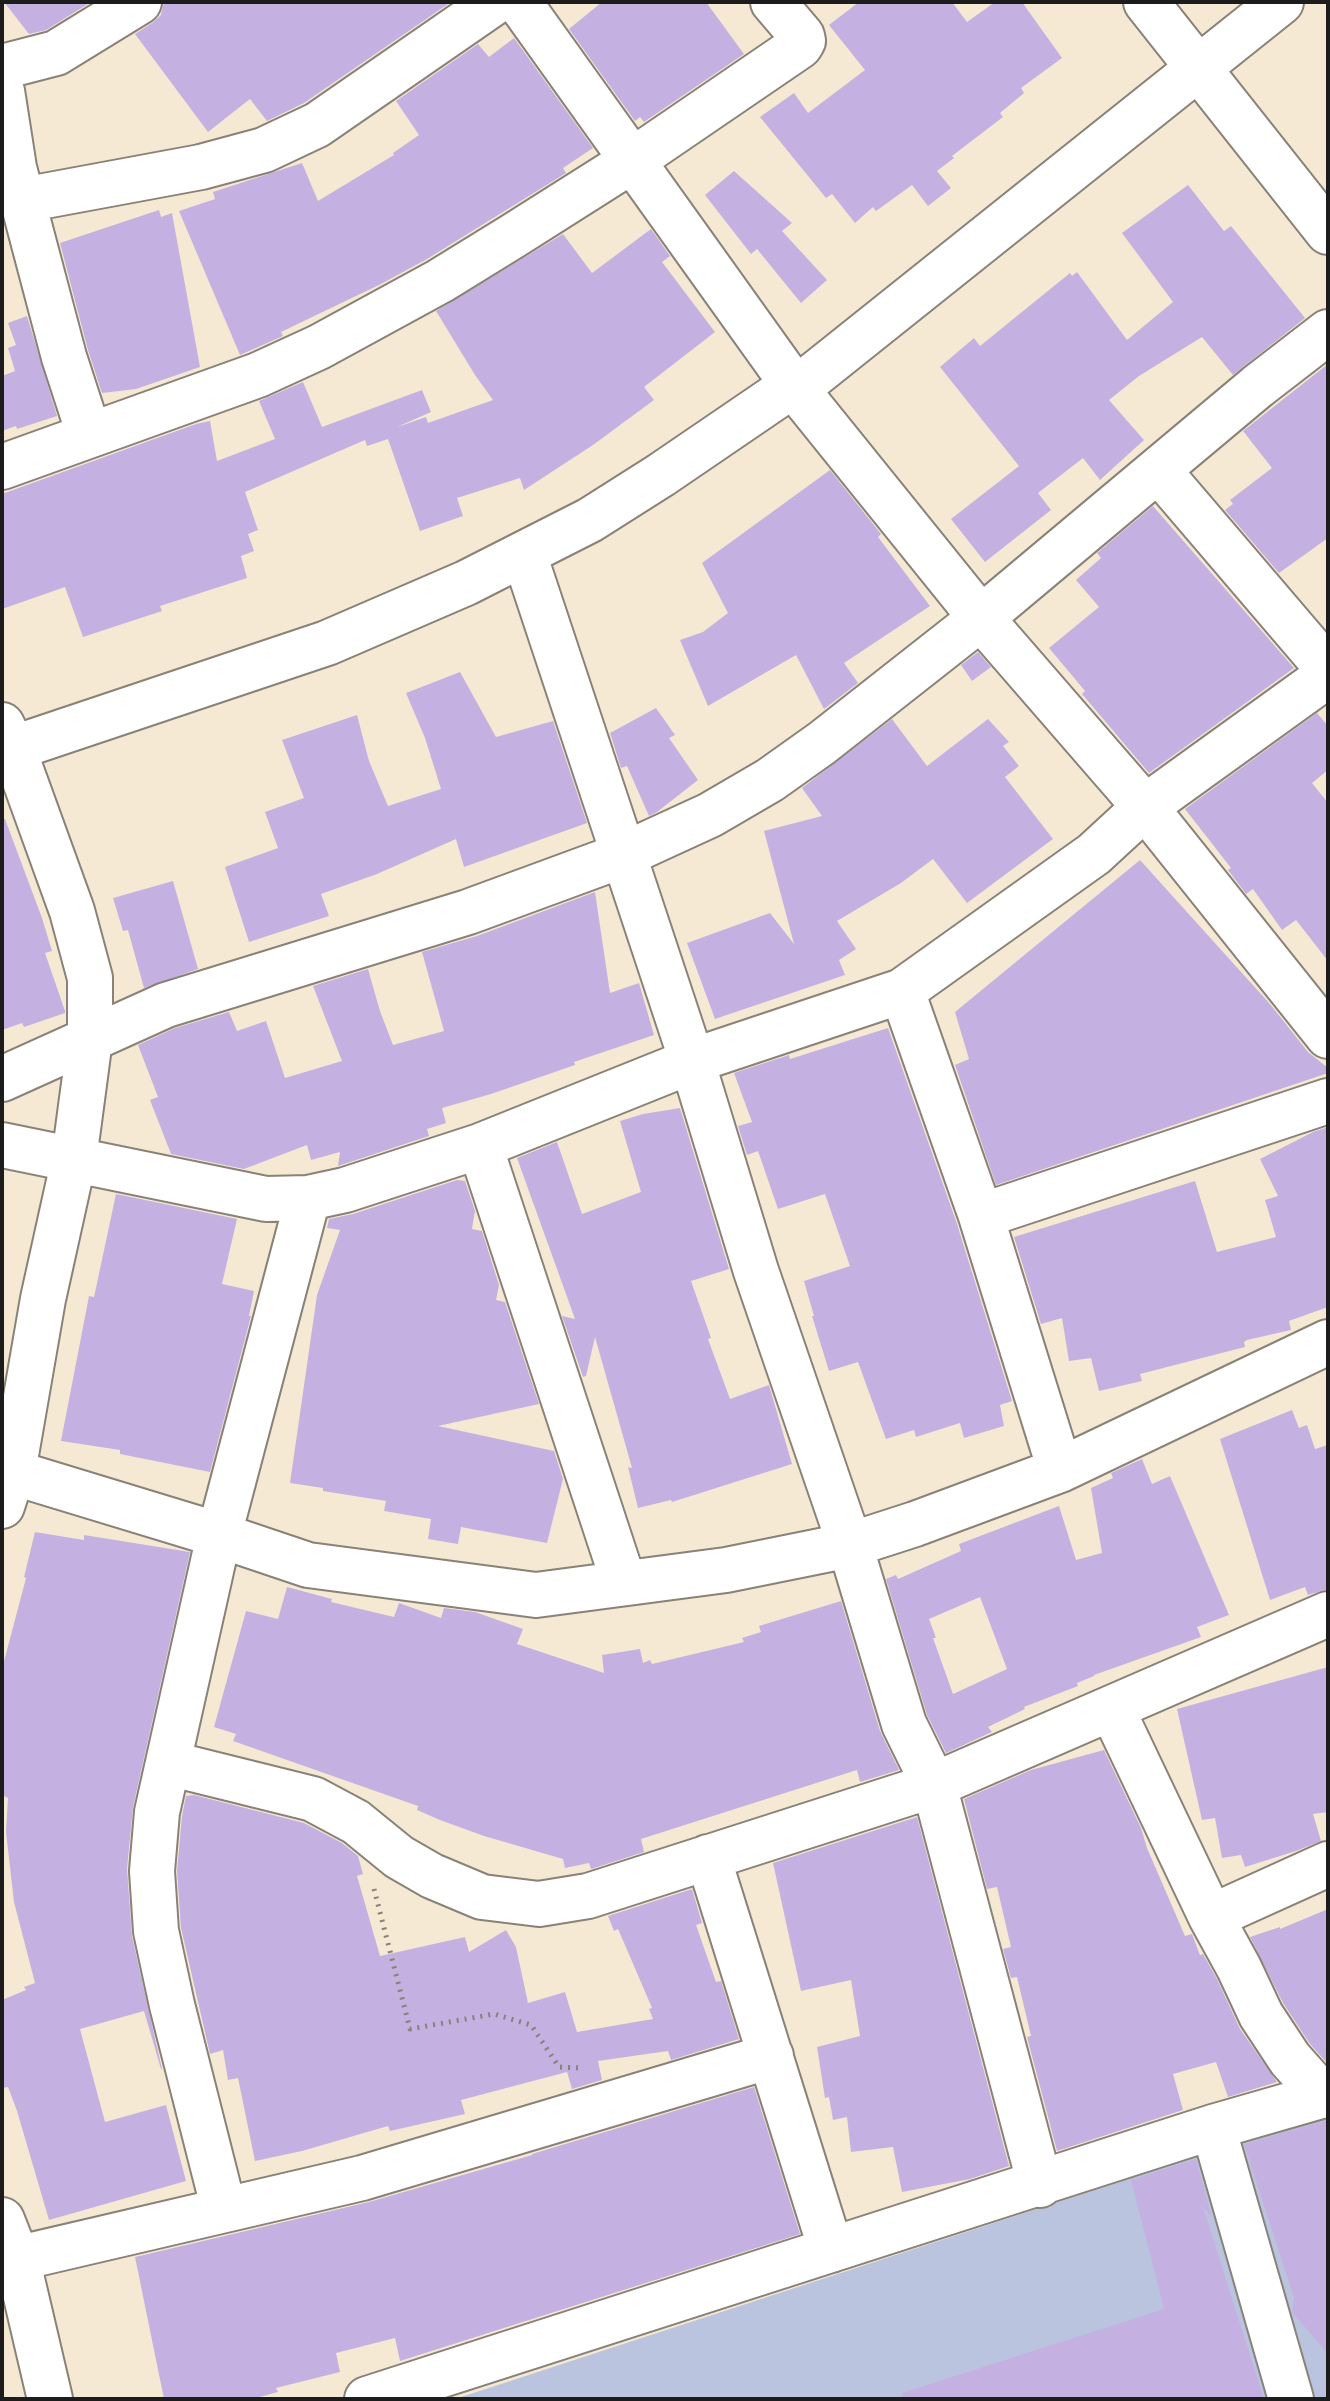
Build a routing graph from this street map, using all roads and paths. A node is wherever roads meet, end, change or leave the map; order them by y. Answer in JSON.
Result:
{"nodes":[{"id":1,"x":139,"y":2,"type":"edge"},
{"id":2,"x":495,"y":2,"type":"edge"},
{"id":3,"x":519,"y":2,"type":"edge"},
{"id":4,"x":773,"y":2,"type":"edge"},
{"id":5,"x":1146,"y":2,"type":"edge"},
{"id":6,"x":1281,"y":2,"type":"edge"},
{"id":7,"x":2,"y":67,"type":"edge"},
{"id":8,"x":1198,"y":68,"type":"junction"},
{"id":9,"x":2,"y":91,"type":"edge"},
{"id":10,"x":633,"y":160,"type":"junction"},
{"id":11,"x":13,"y":179,"type":"edge"},
{"id":12,"x":1328,"y":232,"type":"edge"},
{"id":13,"x":1328,"y":332,"type":"edge"},
{"id":14,"x":793,"y":385,"type":"junction"},
{"id":15,"x":89,"y":434,"type":"junction"},
{"id":16,"x":2,"y":467,"type":"edge"},
{"id":17,"x":1158,"y":470,"type":"junction"},
{"id":18,"x":524,"y":554,"type":"junction"},
{"id":19,"x":981,"y":618,"type":"junction"},
{"id":20,"x":1328,"y":669,"type":"edge"},
{"id":21,"x":1328,"y":675,"type":"edge"},
{"id":22,"x":6,"y":741,"type":"edge"},
{"id":23,"x":1145,"y":807,"type":"junction"},
{"id":24,"x":623,"y":855,"type":"junction"},
{"id":25,"x":902,"y":991,"type":"junction"},
{"id":26,"x":1328,"y":1036,"type":"edge"},
{"id":27,"x":90,"y":1039,"type":"junction"},
{"id":28,"x":692,"y":1061,"type":"junction"},
{"id":29,"x":2,"y":1079,"type":"edge"},
{"id":30,"x":1328,"y":1101,"type":"edge"},
{"id":31,"x":2,"y":1145,"type":"edge"},
{"id":32,"x":480,"y":1146,"type":"junction"},
{"id":33,"x":74,"y":1159,"type":"junction"},
{"id":34,"x":308,"y":1198,"type":"junction"},
{"id":35,"x":981,"y":1216,"type":"junction"},
{"id":36,"x":1328,"y":1342,"type":"edge"},
{"id":37,"x":1060,"y":1470,"type":"junction"},
{"id":38,"x":6,"y":1482,"type":"edge"},
{"id":39,"x":219,"y":1535,"type":"junction"},
{"id":40,"x":850,"y":1545,"type":"junction"},
{"id":41,"x":624,"y":1583,"type":"junction"},
{"id":42,"x":1328,"y":1614,"type":"edge"},
{"id":43,"x":1112,"y":1709,"type":"junction"},
{"id":44,"x":168,"y":1763,"type":"junction"},
{"id":45,"x":934,"y":1785,"type":"junction"},
{"id":46,"x":708,"y":1857,"type":"junction"},
{"id":47,"x":1328,"y":1864,"type":"edge"},
{"id":48,"x":372,"y":1881,"type":"dead end"},
{"id":49,"x":1211,"y":1917,"type":"junction"},
{"id":50,"x":771,"y":2056,"type":"junction"},
{"id":51,"x":1325,"y":2095,"type":"edge"},
{"id":52,"x":637,"y":2096,"type":"junction"},
{"id":53,"x":1213,"y":2127,"type":"junction"},
{"id":54,"x":1040,"y":2185,"type":"junction"},
{"id":55,"x":224,"y":2210,"type":"junction"},
{"id":56,"x":7,"y":2247,"type":"edge"},
{"id":57,"x":831,"y":2250,"type":"junction"},
{"id":58,"x":50,"y":2399,"type":"edge"},
{"id":59,"x":367,"y":2399,"type":"edge"},
{"id":60,"x":1291,"y":2399,"type":"edge"}],
"edges":[{"from":1,"to":7,"type":"street"},
{"from":2,"to":11,"type":"street"},
{"from":3,"to":10,"type":"street"},
{"from":4,"to":10,"type":"street"},
{"from":5,"to":8,"type":"street"},
{"from":6,"to":8,"type":"street"},
{"from":8,"to":12,"type":"street"},
{"from":8,"to":14,"type":"street"},
{"from":9,"to":11,"type":"street"},
{"from":10,"to":14,"type":"street"},
{"from":10,"to":15,"type":"street"},
{"from":11,"to":15,"type":"street"},
{"from":13,"to":17,"type":"street"},
{"from":14,"to":18,"type":"street"},
{"from":14,"to":19,"type":"street"},
{"from":15,"to":16,"type":"street"},
{"from":17,"to":19,"type":"street"},
{"from":17,"to":20,"type":"street"},
{"from":18,"to":22,"type":"street"},
{"from":18,"to":24,"type":"street"},
{"from":19,"to":23,"type":"street"},
{"from":19,"to":24,"type":"street"},
{"from":21,"to":23,"type":"street"},
{"from":22,"to":27,"type":"street"},
{"from":23,"to":25,"type":"street"},
{"from":23,"to":26,"type":"street"},
{"from":24,"to":27,"type":"street"},
{"from":24,"to":28,"type":"street"},
{"from":25,"to":28,"type":"street"},
{"from":25,"to":35,"type":"street"},
{"from":27,"to":29,"type":"street"},
{"from":27,"to":33,"type":"street"},
{"from":28,"to":32,"type":"street"},
{"from":28,"to":40,"type":"street"},
{"from":30,"to":35,"type":"street"},
{"from":31,"to":33,"type":"street"},
{"from":32,"to":34,"type":"street"},
{"from":32,"to":41,"type":"street"},
{"from":33,"to":34,"type":"street"},
{"from":33,"to":38,"type":"street"},
{"from":34,"to":39,"type":"street"},
{"from":35,"to":37,"type":"street"},
{"from":36,"to":37,"type":"street"},
{"from":37,"to":40,"type":"street"},
{"from":38,"to":39,"type":"street"},
{"from":39,"to":41,"type":"street"},
{"from":39,"to":44,"type":"street"},
{"from":40,"to":41,"type":"street"},
{"from":40,"to":45,"type":"street"},
{"from":42,"to":43,"type":"street"},
{"from":43,"to":45,"type":"street"},
{"from":43,"to":49,"type":"street"},
{"from":44,"to":46,"type":"street"},
{"from":44,"to":55,"type":"street"},
{"from":45,"to":46,"type":"street"},
{"from":45,"to":54,"type":"street"},
{"from":46,"to":50,"type":"street"},
{"from":47,"to":49,"type":"street"},
{"from":48,"to":52,"type":"path"},
{"from":49,"to":51,"type":"street"},
{"from":50,"to":52,"type":"street"},
{"from":50,"to":57,"type":"street"},
{"from":51,"to":53,"type":"street"},
{"from":52,"to":55,"type":"street"},
{"from":53,"to":54,"type":"street"},
{"from":53,"to":60,"type":"street"},
{"from":54,"to":57,"type":"street"},
{"from":55,"to":56,"type":"street"},
{"from":56,"to":58,"type":"street"},
{"from":57,"to":59,"type":"street"}]}
